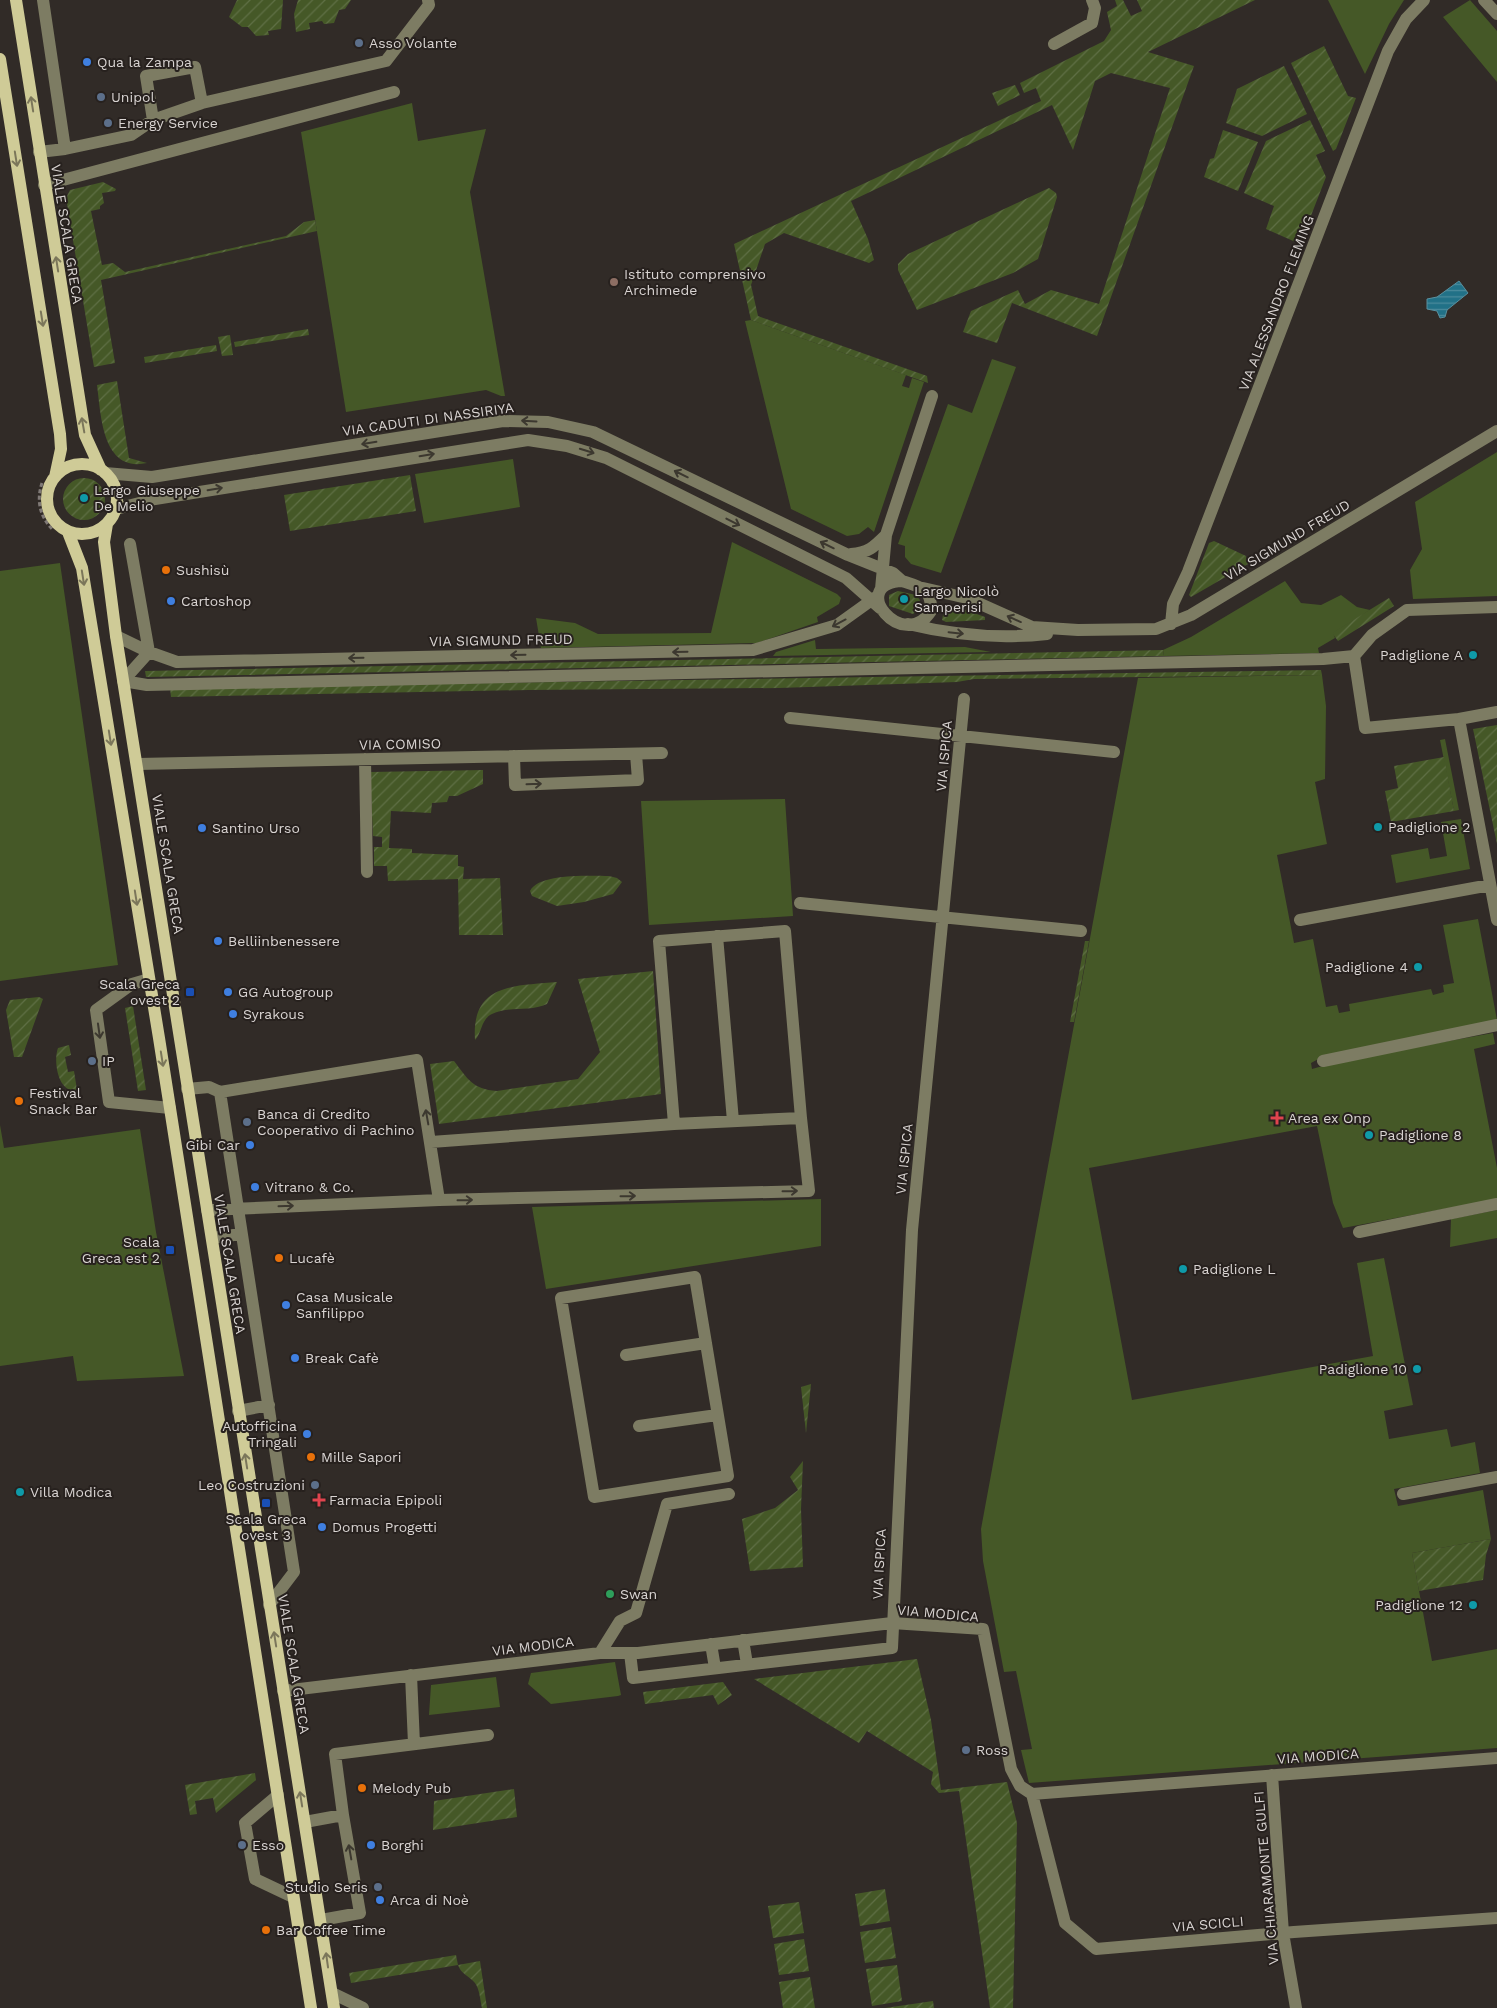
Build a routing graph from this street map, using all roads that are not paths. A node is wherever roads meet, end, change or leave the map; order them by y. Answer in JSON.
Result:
{"nodes":[{"id":1,"x":16,"y":0,"type":"edge"},
{"id":2,"x":43,"y":0,"type":"edge"},
{"id":3,"x":428,"y":0,"type":"edge"},
{"id":4,"x":1092,"y":0,"type":"edge"},
{"id":5,"x":1424,"y":0,"type":"edge"},
{"id":6,"x":1484,"y":0,"type":"edge"},
{"id":7,"x":1497,"y":14,"type":"edge"},
{"id":8,"x":1054,"y":44,"type":"dead end"},
{"id":9,"x":0,"y":59,"type":"edge"},
{"id":10,"x":394,"y":92,"type":"dead end"},
{"id":11,"x":202,"y":103,"type":"junction"},
{"id":12,"x":153,"y":120,"type":"junction"},
{"id":13,"x":65,"y":148,"type":"junction"},
{"id":14,"x":39,"y":152,"type":"junction"},
{"id":15,"x":44,"y":184,"type":"junction"},
{"id":16,"x":932,"y":396,"type":"dead end"},
{"id":17,"x":1497,"y":431,"type":"edge"},
{"id":18,"x":103,"y":472,"type":"junction"},
{"id":19,"x":55,"y":477,"type":"junction"},
{"id":20,"x":116,"y":509,"type":"junction"},
{"id":21,"x":107,"y":524,"type":"junction"},
{"id":22,"x":68,"y":532,"type":"junction"},
{"id":23,"x":886,"y":535,"type":"junction"},
{"id":24,"x":130,"y":544,"type":"dead end"},
{"id":25,"x":848,"y":554,"type":"junction"},
{"id":26,"x":892,"y":574,"type":"junction"},
{"id":27,"x":923,"y":588,"type":"junction"},
{"id":28,"x":877,"y":598,"type":"junction"},
{"id":29,"x":1497,"y":606,"type":"edge"},
{"id":30,"x":908,"y":624,"type":"junction"},
{"id":31,"x":1171,"y":624,"type":"junction"},
{"id":32,"x":1078,"y":630,"type":"junction"},
{"id":33,"x":116,"y":636,"type":"junction"},
{"id":34,"x":149,"y":652,"type":"junction"},
{"id":35,"x":1354,"y":656,"type":"junction"},
{"id":36,"x":124,"y":681,"type":"junction"},
{"id":37,"x":964,"y":699,"type":"dead end"},
{"id":38,"x":1497,"y":712,"type":"edge"},
{"id":39,"x":790,"y":718,"type":"dead end"},
{"id":40,"x":1459,"y":719,"type":"junction"},
{"id":41,"x":960,"y":736,"type":"junction"},
{"id":42,"x":1114,"y":752,"type":"dead end"},
{"id":43,"x":662,"y":753,"type":"dead end"},
{"id":44,"x":636,"y":754,"type":"junction"},
{"id":45,"x":514,"y":756,"type":"junction"},
{"id":46,"x":365,"y":759,"type":"junction"},
{"id":47,"x":138,"y":764,"type":"junction"},
{"id":48,"x":367,"y":872,"type":"dead end"},
{"id":49,"x":1490,"y":885,"type":"junction"},
{"id":50,"x":800,"y":903,"type":"dead end"},
{"id":51,"x":943,"y":917,"type":"junction"},
{"id":52,"x":1300,"y":920,"type":"dead end"},
{"id":53,"x":1497,"y":920,"type":"edge"},
{"id":54,"x":1081,"y":931,"type":"dead end"},
{"id":55,"x":717,"y":936,"type":"junction"},
{"id":56,"x":149,"y":979,"type":"junction"},
{"id":57,"x":1497,"y":1025,"type":"edge"},
{"id":58,"x":1324,"y":1061,"type":"dead end"},
{"id":59,"x":187,"y":1089,"type":"junction"},
{"id":60,"x":220,"y":1092,"type":"junction"},
{"id":61,"x":170,"y":1108,"type":"junction"},
{"id":62,"x":801,"y":1118,"type":"junction"},
{"id":63,"x":732,"y":1121,"type":"junction"},
{"id":64,"x":674,"y":1124,"type":"junction"},
{"id":65,"x":431,"y":1142,"type":"junction"},
{"id":66,"x":439,"y":1200,"type":"junction"},
{"id":67,"x":1497,"y":1204,"type":"edge"},
{"id":68,"x":237,"y":1208,"type":"junction"},
{"id":69,"x":207,"y":1210,"type":"junction"},
{"id":70,"x":1358,"y":1232,"type":"dead end"},
{"id":71,"x":241,"y":1234,"type":"junction"},
{"id":72,"x":212,"y":1238,"type":"junction"},
{"id":73,"x":706,"y":1343,"type":"junction"},
{"id":74,"x":626,"y":1355,"type":"dead end"},
{"id":75,"x":268,"y":1405,"type":"junction"},
{"id":76,"x":238,"y":1411,"type":"junction"},
{"id":77,"x":717,"y":1415,"type":"junction"},
{"id":78,"x":639,"y":1426,"type":"dead end"},
{"id":79,"x":1497,"y":1477,"type":"edge"},
{"id":80,"x":664,"y":1486,"type":"junction"},
{"id":81,"x":729,"y":1494,"type":"dead end"},
{"id":82,"x":1403,"y":1494,"type":"dead end"},
{"id":83,"x":667,"y":1504,"type":"junction"},
{"id":84,"x":269,"y":1605,"type":"junction"},
{"id":85,"x":892,"y":1623,"type":"junction"},
{"id":86,"x":743,"y":1640,"type":"junction"},
{"id":87,"x":711,"y":1644,"type":"junction"},
{"id":88,"x":600,"y":1653,"type":"junction"},
{"id":89,"x":630,"y":1653,"type":"junction"},
{"id":90,"x":747,"y":1664,"type":"junction"},
{"id":91,"x":715,"y":1668,"type":"junction"},
{"id":92,"x":411,"y":1675,"type":"junction"},
{"id":93,"x":284,"y":1691,"type":"junction"},
{"id":94,"x":488,"y":1735,"type":"dead end"},
{"id":95,"x":414,"y":1744,"type":"junction"},
{"id":96,"x":1497,"y":1758,"type":"edge"},
{"id":97,"x":1272,"y":1775,"type":"junction"},
{"id":98,"x":1032,"y":1794,"type":"junction"},
{"id":99,"x":278,"y":1795,"type":"junction"},
{"id":100,"x":343,"y":1815,"type":"junction"},
{"id":101,"x":305,"y":1822,"type":"junction"},
{"id":102,"x":293,"y":1897,"type":"junction"},
{"id":103,"x":1497,"y":1918,"type":"edge"},
{"id":104,"x":321,"y":1920,"type":"junction"},
{"id":105,"x":1283,"y":1933,"type":"junction"},
{"id":106,"x":332,"y":1993,"type":"junction"},
{"id":107,"x":311,"y":2008,"type":"edge"},
{"id":108,"x":334,"y":2008,"type":"edge"},
{"id":109,"x":363,"y":2008,"type":"edge"},
{"id":110,"x":1296,"y":2008,"type":"edge"}],
"edges":[{"from":14,"to":1,"type":"main road","name":"VIALE SCALA GRECA","one_way":true},
{"from":2,"to":13,"type":"street"},
{"from":3,"to":11,"type":"street"},
{"from":4,"to":8,"type":"street"},
{"from":5,"to":31,"type":"street","name":"VIA ALESSANDRO FLEMING"},
{"from":6,"to":7,"type":"street"},
{"from":9,"to":19,"type":"main road","one_way":true},
{"from":10,"to":15,"type":"street"},
{"from":11,"to":12,"type":"street"},
{"from":11,"to":12,"type":"street"},
{"from":12,"to":13,"type":"street"},
{"from":13,"to":14,"type":"street"},
{"from":14,"to":15,"type":"main road","name":"VIALE SCALA GRECA"},
{"from":18,"to":15,"type":"main road","name":"VIALE SCALA GRECA","one_way":true},
{"from":16,"to":23,"type":"street"},
{"from":17,"to":31,"type":"street","name":"VIA SIGMUND FREUD"},
{"from":18,"to":19,"type":"main road"},
{"from":18,"to":20,"type":"main road"},
{"from":25,"to":18,"type":"street","name":"VIA CADUTI DI NASSIRIYA","one_way":true},
{"from":19,"to":22,"type":"main road"},
{"from":20,"to":21,"type":"main road"},
{"from":20,"to":28,"type":"street","one_way":true},
{"from":21,"to":22,"type":"main road"},
{"from":21,"to":33,"type":"main road","name":"VIALE SCALA GRECA"},
{"from":22,"to":56,"type":"main road","one_way":true},
{"from":23,"to":25,"type":"street"},
{"from":23,"to":26,"type":"street"},
{"from":24,"to":34,"type":"street"},
{"from":25,"to":26,"type":"street","name":"VIA CADUTI DI NASSIRIYA"},
{"from":26,"to":27,"type":"street","name":"VIA CADUTI DI NASSIRIYA"},
{"from":26,"to":28,"type":"street"},
{"from":26,"to":28,"type":"street","name":"VIA SIGMUND FREUD"},
{"from":27,"to":30,"type":"street"},
{"from":32,"to":27,"type":"street","name":"VIA CADUTI DI NASSIRIYA","one_way":true},
{"from":28,"to":30,"type":"street"},
{"from":28,"to":34,"type":"street","name":"VIA SIGMUND FREUD","one_way":true},
{"from":29,"to":35,"type":"street"},
{"from":30,"to":32,"type":"street","one_way":true},
{"from":31,"to":32,"type":"street","name":"VIA SIGMUND FREUD"},
{"from":33,"to":34,"type":"street","name":"VIA SIGMUND FREUD"},
{"from":33,"to":36,"type":"main road","name":"VIALE SCALA GRECA"},
{"from":34,"to":36,"type":"street"},
{"from":35,"to":36,"type":"street"},
{"from":35,"to":40,"type":"street"},
{"from":36,"to":47,"type":"main road","name":"VIALE SCALA GRECA"},
{"from":37,"to":41,"type":"street","name":"VIA ISPICA"},
{"from":38,"to":40,"type":"street"},
{"from":39,"to":41,"type":"street"},
{"from":40,"to":49,"type":"street"},
{"from":41,"to":42,"type":"street"},
{"from":41,"to":51,"type":"street","name":"VIA ISPICA"},
{"from":43,"to":44,"type":"street","name":"VIA COMISO"},
{"from":44,"to":45,"type":"street","name":"VIA COMISO"},
{"from":45,"to":44,"type":"street","one_way":true},
{"from":45,"to":46,"type":"street","name":"VIA COMISO"},
{"from":46,"to":47,"type":"street","name":"VIA COMISO"},
{"from":46,"to":48,"type":"street"},
{"from":47,"to":59,"type":"main road","name":"VIALE SCALA GRECA"},
{"from":49,"to":52,"type":"street"},
{"from":49,"to":53,"type":"street"},
{"from":50,"to":51,"type":"street"},
{"from":51,"to":54,"type":"street"},
{"from":51,"to":85,"type":"street","name":"VIA ISPICA"},
{"from":55,"to":62,"type":"street"},
{"from":55,"to":63,"type":"street"},
{"from":55,"to":64,"type":"street"},
{"from":56,"to":61,"type":"main road","one_way":true},
{"from":56,"to":61,"type":"street","one_way":true},
{"from":57,"to":58,"type":"street"},
{"from":59,"to":60,"type":"street"},
{"from":59,"to":69,"type":"main road","name":"VIALE SCALA GRECA"},
{"from":65,"to":60,"type":"street","one_way":true},
{"from":60,"to":68,"type":"street"},
{"from":61,"to":99,"type":"main road"},
{"from":62,"to":63,"type":"street"},
{"from":66,"to":62,"type":"street","one_way":true},
{"from":63,"to":64,"type":"street"},
{"from":64,"to":65,"type":"street"},
{"from":65,"to":66,"type":"street"},
{"from":68,"to":66,"type":"street","one_way":true},
{"from":67,"to":70,"type":"street"},
{"from":68,"to":69,"type":"street"},
{"from":68,"to":71,"type":"street"},
{"from":69,"to":72,"type":"main road","name":"VIALE SCALA GRECA"},
{"from":71,"to":72,"type":"street"},
{"from":71,"to":75,"type":"street"},
{"from":72,"to":76,"type":"main road","name":"VIALE SCALA GRECA"},
{"from":73,"to":74,"type":"street"},
{"from":73,"to":77,"type":"street"},
{"from":73,"to":80,"type":"street"},
{"from":75,"to":76,"type":"street"},
{"from":75,"to":84,"type":"street"},
{"from":84,"to":76,"type":"main road","name":"VIALE SCALA GRECA","one_way":true},
{"from":77,"to":78,"type":"street"},
{"from":77,"to":80,"type":"street"},
{"from":79,"to":82,"type":"street"},
{"from":80,"to":83,"type":"street"},
{"from":81,"to":83,"type":"street"},
{"from":83,"to":88,"type":"street"},
{"from":93,"to":84,"type":"main road","name":"VIALE SCALA GRECA","one_way":true},
{"from":85,"to":86,"type":"street","name":"VIA MODICA"},
{"from":85,"to":90,"type":"street","name":"VIA ISPICA"},
{"from":85,"to":98,"type":"street","name":"VIA MODICA"},
{"from":86,"to":87,"type":"street","name":"VIA MODICA"},
{"from":86,"to":90,"type":"street"},
{"from":87,"to":89,"type":"street","name":"VIA MODICA"},
{"from":87,"to":91,"type":"street"},
{"from":88,"to":89,"type":"street","name":"VIA MODICA"},
{"from":88,"to":92,"type":"street","name":"VIA MODICA"},
{"from":89,"to":91,"type":"street"},
{"from":90,"to":91,"type":"street"},
{"from":92,"to":93,"type":"street","name":"VIA MODICA"},
{"from":92,"to":95,"type":"street"},
{"from":101,"to":93,"type":"main road","name":"VIALE SCALA GRECA","one_way":true},
{"from":94,"to":95,"type":"street"},
{"from":95,"to":100,"type":"street"},
{"from":96,"to":97,"type":"street","name":"VIA MODICA"},
{"from":97,"to":98,"type":"street","name":"VIA MODICA"},
{"from":97,"to":105,"type":"street","name":"VIA CHIARAMONTE GULFI"},
{"from":98,"to":105,"type":"street","name":"VIA SCICLI"},
{"from":99,"to":102,"type":"main road"},
{"from":99,"to":102,"type":"street"},
{"from":100,"to":101,"type":"street"},
{"from":104,"to":100,"type":"street","one_way":true},
{"from":101,"to":104,"type":"main road","name":"VIALE SCALA GRECA"},
{"from":102,"to":107,"type":"main road"},
{"from":103,"to":105,"type":"street","name":"VIA SCICLI"},
{"from":106,"to":104,"type":"main road","name":"VIALE SCALA GRECA","one_way":true},
{"from":105,"to":110,"type":"street","name":"VIA CHIARAMONTE GULFI"},
{"from":106,"to":108,"type":"main road","name":"VIALE SCALA GRECA"},
{"from":106,"to":109,"type":"street"}]}
